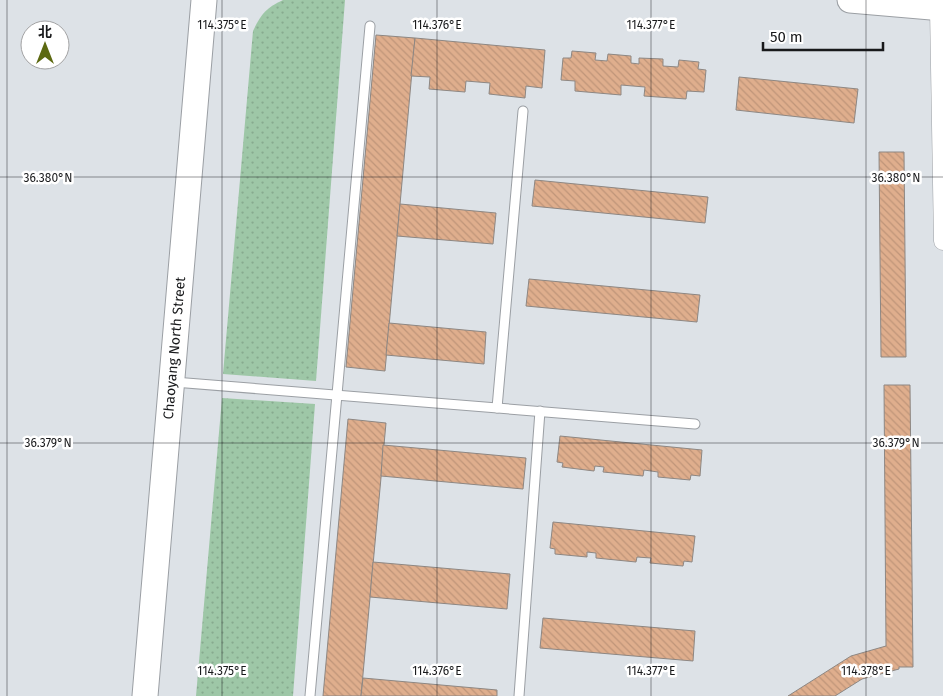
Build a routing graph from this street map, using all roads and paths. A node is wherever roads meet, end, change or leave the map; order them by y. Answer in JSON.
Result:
{"nodes":[{"id":1,"x":204,"y":0,"type":"edge"},
{"id":2,"x":850,"y":0,"type":"edge"},
{"id":3,"x":941,"y":8,"type":"edge"},
{"id":4,"x":370,"y":26,"type":"dead end"},
{"id":5,"x":523,"y":112,"type":"dead end"},
{"id":6,"x":943,"y":242,"type":"edge"},
{"id":7,"x":172,"y":381,"type":"junction"},
{"id":8,"x":336,"y":395,"type":"junction"},
{"id":9,"x":497,"y":408,"type":"junction"},
{"id":10,"x":540,"y":411,"type":"junction"},
{"id":11,"x":695,"y":424,"type":"dead end"},
{"id":12,"x":145,"y":696,"type":"edge"},
{"id":13,"x":310,"y":696,"type":"edge"},
{"id":14,"x":520,"y":696,"type":"edge"}],
"edges":[{"from":1,"to":7,"type":"main road","name":"Chaoyang North Street"},
{"from":2,"to":3,"type":"main road"},
{"from":3,"to":6,"type":"street"},
{"from":4,"to":8,"type":"lane"},
{"from":5,"to":9,"type":"lane"},
{"from":7,"to":8,"type":"lane"},
{"from":7,"to":12,"type":"main road","name":"Chaoyang North Street"},
{"from":8,"to":9,"type":"lane"},
{"from":8,"to":13,"type":"lane"},
{"from":9,"to":10,"type":"lane"},
{"from":10,"to":11,"type":"lane"},
{"from":10,"to":14,"type":"lane"}]}
